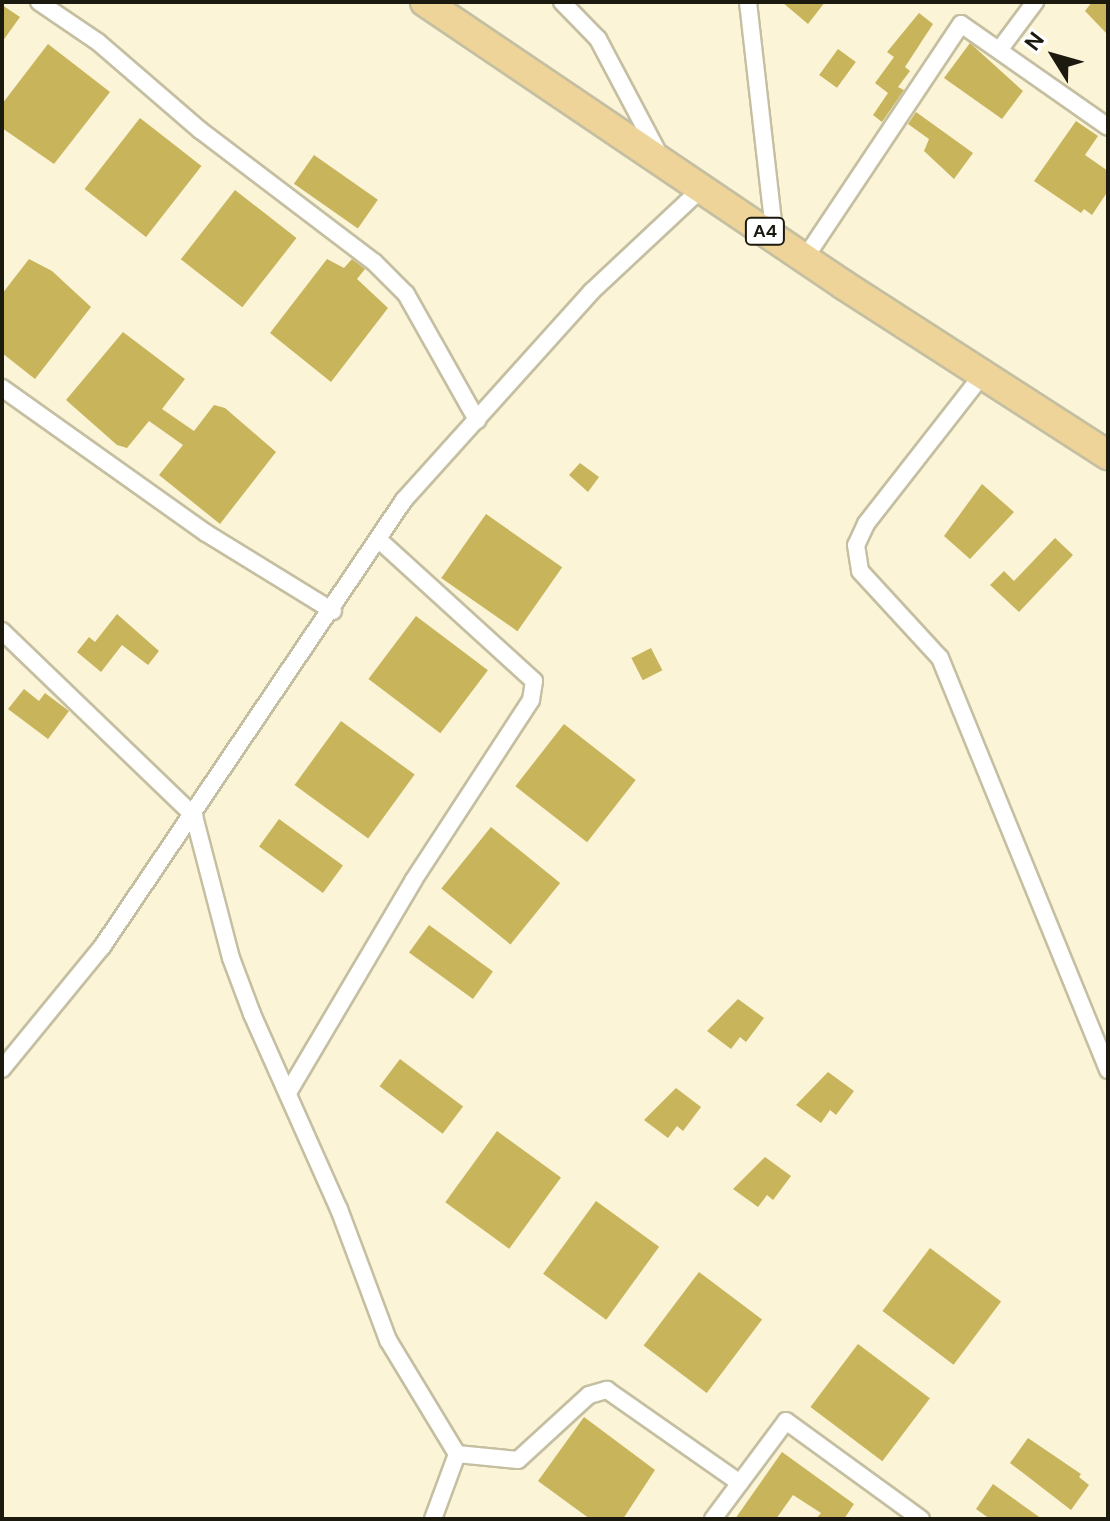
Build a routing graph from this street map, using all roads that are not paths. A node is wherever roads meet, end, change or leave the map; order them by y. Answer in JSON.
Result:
{"nodes":[{"id":1,"x":39,"y":2,"type":"edge"},
{"id":2,"x":425,"y":2,"type":"edge"},
{"id":3,"x":562,"y":2,"type":"edge"},
{"id":4,"x":748,"y":2,"type":"edge"},
{"id":5,"x":1035,"y":2,"type":"edge"},
{"id":6,"x":1000,"y":49,"type":"junction"},
{"id":7,"x":1108,"y":127,"type":"edge"},
{"id":8,"x":660,"y":157,"type":"junction"},
{"id":9,"x":702,"y":188,"type":"junction"},
{"id":10,"x":775,"y":238,"type":"junction"},
{"id":11,"x":805,"y":258,"type":"junction"},
{"id":12,"x":983,"y":374,"type":"junction"},
{"id":13,"x":2,"y":388,"type":"edge"},
{"id":14,"x":477,"y":420,"type":"junction"},
{"id":15,"x":1108,"y":455,"type":"edge"},
{"id":16,"x":379,"y":540,"type":"junction"},
{"id":17,"x":333,"y":611,"type":"junction"},
{"id":18,"x":2,"y":631,"type":"edge"},
{"id":19,"x":194,"y":816,"type":"junction"},
{"id":20,"x":2,"y":1069,"type":"edge"},
{"id":21,"x":1108,"y":1070,"type":"edge"},
{"id":22,"x":289,"y":1091,"type":"junction"},
{"id":23,"x":457,"y":1454,"type":"junction"},
{"id":24,"x":740,"y":1483,"type":"junction"},
{"id":25,"x":433,"y":1519,"type":"edge"},
{"id":26,"x":713,"y":1519,"type":"edge"},
{"id":27,"x":921,"y":1519,"type":"edge"}],
"edges":[{"from":1,"to":14,"type":"street"},
{"from":2,"to":8,"type":"highway","number":"A4"},
{"from":3,"to":8,"type":"street"},
{"from":4,"to":10,"type":"street"},
{"from":5,"to":6,"type":"street"},
{"from":6,"to":7,"type":"street"},
{"from":6,"to":11,"type":"street"},
{"from":8,"to":9,"type":"highway","number":"A4"},
{"from":9,"to":10,"type":"highway","number":"A4"},
{"from":9,"to":14,"type":"street"},
{"from":10,"to":11,"type":"highway","number":"A4"},
{"from":11,"to":12,"type":"highway","number":"A4"},
{"from":12,"to":15,"type":"highway","number":"A4"},
{"from":12,"to":21,"type":"street"},
{"from":13,"to":17,"type":"street"},
{"from":14,"to":16,"type":"street"},
{"from":16,"to":17,"type":"street"},
{"from":16,"to":22,"type":"street"},
{"from":17,"to":19,"type":"street"},
{"from":18,"to":19,"type":"street"},
{"from":19,"to":20,"type":"street"},
{"from":19,"to":22,"type":"street"},
{"from":22,"to":23,"type":"street"},
{"from":23,"to":24,"type":"street"},
{"from":23,"to":25,"type":"street"},
{"from":24,"to":26,"type":"street"},
{"from":24,"to":27,"type":"street"}]}
